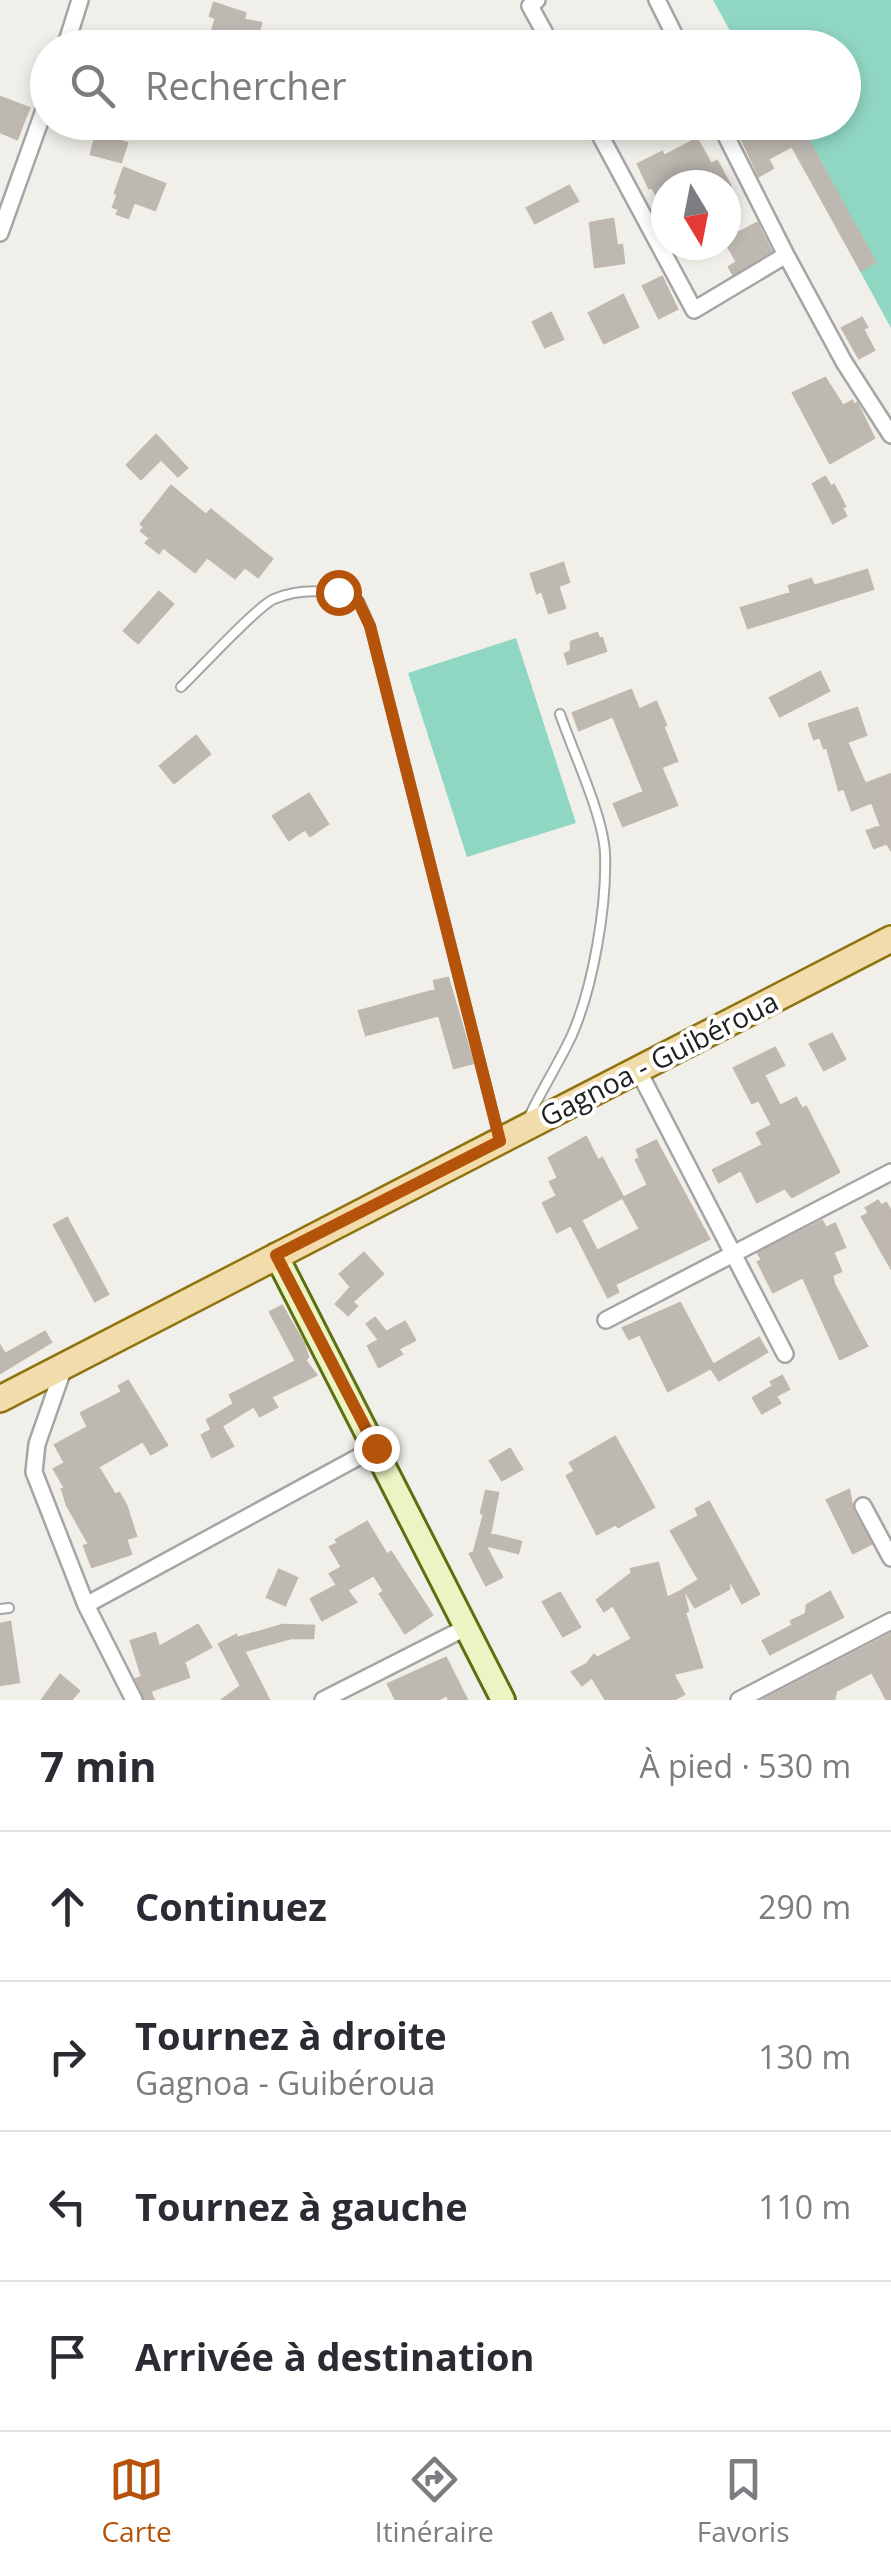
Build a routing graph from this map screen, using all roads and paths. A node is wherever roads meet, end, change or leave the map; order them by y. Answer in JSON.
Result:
{"nodes":[{"id":1,"x":80,"y":0,"type":"edge"},
{"id":2,"x":536,"y":0,"type":"edge"},
{"id":3,"x":657,"y":0,"type":"edge"},
{"id":4,"x":70,"y":30,"type":"edge"},
{"id":5,"x":543,"y":30,"type":"edge"},
{"id":6,"x":672,"y":30,"type":"edge"},
{"id":7,"x":34,"y":140,"type":"edge"},
{"id":8,"x":603,"y":140,"type":"edge"},
{"id":9,"x":728,"y":140,"type":"edge"},
{"id":10,"x":0,"y":187,"type":"edge"},
{"id":11,"x":17,"y":192,"type":"junction"},
{"id":12,"x":0,"y":233,"type":"edge"},
{"id":13,"x":786,"y":255,"type":"junction"},
{"id":14,"x":891,"y":435,"type":"edge"},
{"id":15,"x":182,"y":687,"type":"dead end"},
{"id":16,"x":560,"y":714,"type":"dead end"},
{"id":17,"x":891,"y":939,"type":"edge"},
{"id":18,"x":638,"y":1070,"type":"junction"},
{"id":19,"x":524,"y":1129,"type":"junction"},
{"id":20,"x":500,"y":1141,"type":"junction"},
{"id":21,"x":891,"y":1172,"type":"edge"},
{"id":22,"x":733,"y":1254,"type":"junction"},
{"id":23,"x":276,"y":1255,"type":"junction"},
{"id":24,"x":606,"y":1320,"type":"dead end"},
{"id":25,"x":785,"y":1354,"type":"dead end"},
{"id":26,"x":64,"y":1366,"type":"junction"},
{"id":27,"x":0,"y":1399,"type":"edge"},
{"id":28,"x":376,"y":1448,"type":"junction"},
{"id":29,"x":863,"y":1506,"type":"dead end"},
{"id":30,"x":891,"y":1558,"type":"edge"},
{"id":31,"x":86,"y":1605,"type":"junction"},
{"id":32,"x":891,"y":1622,"type":"edge"},
{"id":33,"x":465,"y":1628,"type":"junction"},
{"id":34,"x":134,"y":1700,"type":"edge"},
{"id":35,"x":324,"y":1700,"type":"edge"},
{"id":36,"x":503,"y":1700,"type":"edge"},
{"id":37,"x":739,"y":1700,"type":"edge"}],
"edges":[{"from":1,"to":4,"type":"street"},
{"from":2,"to":5,"type":"street"},
{"from":3,"to":6,"type":"street"},
{"from":7,"to":11,"type":"street"},
{"from":8,"to":13,"type":"street"},
{"from":9,"to":13,"type":"street"},
{"from":10,"to":11,"type":"street"},
{"from":11,"to":12,"type":"street"},
{"from":13,"to":14,"type":"street"},
{"from":15,"to":20,"type":"lane"},
{"from":16,"to":19,"type":"lane"},
{"from":17,"to":18,"type":"main road","name":"Gagnoa - Guibéroua"},
{"from":18,"to":19,"type":"main road","name":"Gagnoa - Guibéroua"},
{"from":18,"to":22,"type":"street"},
{"from":19,"to":20,"type":"main road","name":"Gagnoa - Guibéroua"},
{"from":20,"to":23,"type":"main road","name":"Gagnoa - Guibéroua"},
{"from":21,"to":22,"type":"street"},
{"from":22,"to":24,"type":"street"},
{"from":22,"to":25,"type":"street"},
{"from":23,"to":26,"type":"main road","name":"Gagnoa - Guibéroua"},
{"from":23,"to":28,"type":"street"},
{"from":26,"to":27,"type":"main road","name":"Gagnoa - Guibéroua"},
{"from":26,"to":31,"type":"street"},
{"from":28,"to":31,"type":"street"},
{"from":28,"to":33,"type":"street"},
{"from":29,"to":30,"type":"street"},
{"from":31,"to":34,"type":"street"},
{"from":32,"to":37,"type":"street"},
{"from":33,"to":35,"type":"street"},
{"from":33,"to":36,"type":"street"}]}
